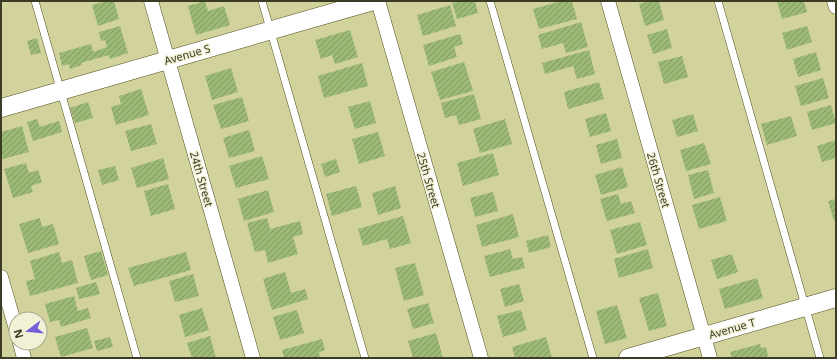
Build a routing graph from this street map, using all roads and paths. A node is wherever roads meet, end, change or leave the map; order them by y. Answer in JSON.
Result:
{"nodes":[{"id":1,"x":36,"y":1,"type":"edge"},
{"id":2,"x":151,"y":1,"type":"edge"},
{"id":3,"x":262,"y":1,"type":"edge"},
{"id":4,"x":373,"y":1,"type":"edge"},
{"id":5,"x":378,"y":1,"type":"edge"},
{"id":6,"x":490,"y":1,"type":"edge"},
{"id":7,"x":608,"y":1,"type":"edge"},
{"id":8,"x":718,"y":1,"type":"edge"},
{"id":9,"x":834,"y":1,"type":"edge"},
{"id":10,"x":836,"y":7,"type":"edge"},
{"id":11,"x":270,"y":30,"type":"junction"},
{"id":12,"x":168,"y":60,"type":"junction"},
{"id":13,"x":62,"y":90,"type":"junction"},
{"id":14,"x":1,"y":108,"type":"edge"},
{"id":15,"x":1,"y":277,"type":"edge"},
{"id":16,"x":836,"y":298,"type":"edge"},
{"id":17,"x":806,"y":307,"type":"junction"},
{"id":18,"x":11,"y":311,"type":"edge"},
{"id":19,"x":704,"y":336,"type":"junction"},
{"id":20,"x":137,"y":358,"type":"edge"},
{"id":21,"x":253,"y":358,"type":"edge"},
{"id":22,"x":365,"y":358,"type":"edge"},
{"id":23,"x":481,"y":358,"type":"edge"},
{"id":24,"x":593,"y":358,"type":"edge"},
{"id":25,"x":628,"y":358,"type":"edge"},
{"id":26,"x":710,"y":358,"type":"edge"},
{"id":27,"x":820,"y":358,"type":"edge"}],
"edges":[{"from":1,"to":13,"type":"lane"},
{"from":2,"to":12,"type":"street","name":"24th Street"},
{"from":3,"to":11,"type":"lane"},
{"from":4,"to":11,"type":"street","name":"Avenue S"},
{"from":5,"to":23,"type":"street","name":"25th Street"},
{"from":6,"to":24,"type":"lane"},
{"from":7,"to":19,"type":"street","name":"26th Street"},
{"from":8,"to":17,"type":"lane"},
{"from":9,"to":10,"type":"street"},
{"from":11,"to":12,"type":"street","name":"Avenue S"},
{"from":11,"to":22,"type":"lane"},
{"from":12,"to":13,"type":"street","name":"Avenue S"},
{"from":12,"to":21,"type":"street","name":"24th Street"},
{"from":13,"to":14,"type":"street","name":"Avenue S"},
{"from":13,"to":20,"type":"lane"},
{"from":15,"to":18,"type":"street"},
{"from":16,"to":17,"type":"street","name":"Avenue T"},
{"from":17,"to":19,"type":"street","name":"Avenue T"},
{"from":17,"to":27,"type":"lane"},
{"from":19,"to":25,"type":"street","name":"Avenue T"},
{"from":19,"to":26,"type":"street","name":"26th Street"}]}
